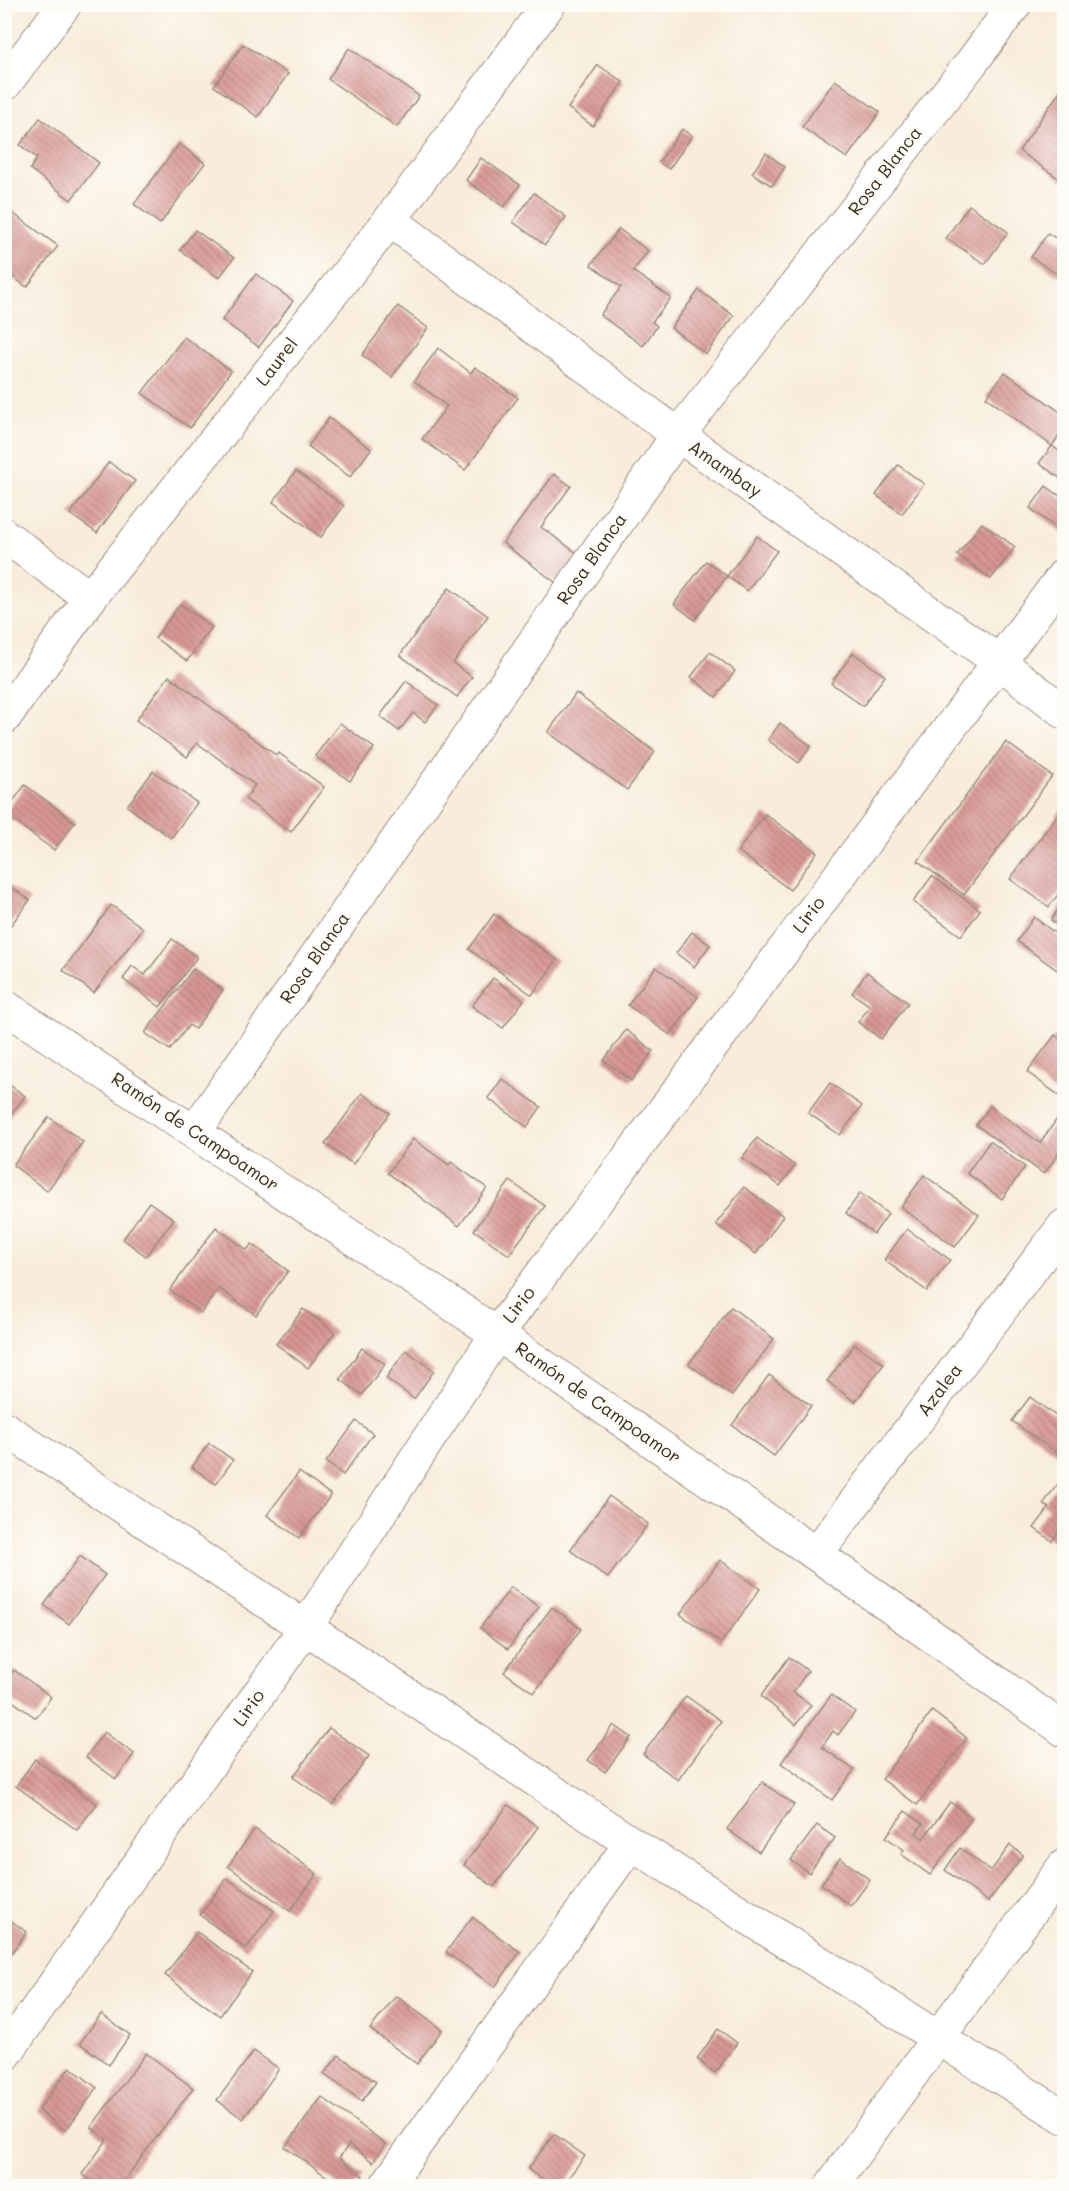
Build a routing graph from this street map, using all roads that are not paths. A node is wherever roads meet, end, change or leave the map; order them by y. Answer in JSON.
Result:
{"nodes":[{"id":1,"x":65,"y":4,"type":"edge"},
{"id":2,"x":549,"y":4,"type":"edge"},
{"id":3,"x":1015,"y":4,"type":"edge"},
{"id":4,"x":4,"y":85,"type":"edge"},
{"id":5,"x":390,"y":220,"type":"junction"},
{"id":6,"x":678,"y":435,"type":"junction"},
{"id":7,"x":4,"y":535,"type":"edge"},
{"id":8,"x":1065,"y":575,"type":"edge"},
{"id":9,"x":90,"y":598,"type":"junction"},
{"id":10,"x":998,"y":662,"type":"junction"},
{"id":11,"x":1065,"y":712,"type":"edge"},
{"id":12,"x":4,"y":718,"type":"edge"},
{"id":13,"x":4,"y":1006,"type":"edge"},
{"id":14,"x":195,"y":1131,"type":"junction"},
{"id":15,"x":1065,"y":1226,"type":"edge"},
{"id":16,"x":497,"y":1334,"type":"junction"},
{"id":17,"x":4,"y":1428,"type":"edge"},
{"id":18,"x":816,"y":1554,"type":"junction"},
{"id":19,"x":306,"y":1627,"type":"junction"},
{"id":20,"x":1065,"y":1730,"type":"edge"},
{"id":21,"x":631,"y":1843,"type":"junction"},
{"id":22,"x":1065,"y":1866,"type":"edge"},
{"id":23,"x":938,"y":2038,"type":"junction"},
{"id":24,"x":4,"y":2056,"type":"edge"},
{"id":25,"x":1065,"y":2117,"type":"edge"},
{"id":26,"x":386,"y":2187,"type":"edge"},
{"id":27,"x":831,"y":2187,"type":"edge"}],
"edges":[{"from":1,"to":4,"type":"street"},
{"from":2,"to":5,"type":"street","name":"Laurel"},
{"from":3,"to":6,"type":"street","name":"Rosa Blanca"},
{"from":5,"to":6,"type":"street","name":"Amambay"},
{"from":5,"to":9,"type":"street","name":"Laurel"},
{"from":6,"to":10,"type":"street","name":"Amambay"},
{"from":6,"to":14,"type":"street","name":"Rosa Blanca"},
{"from":7,"to":9,"type":"street"},
{"from":8,"to":10,"type":"street","name":"Lirio"},
{"from":9,"to":12,"type":"street","name":"Laurel"},
{"from":10,"to":11,"type":"street","name":"Amambay"},
{"from":10,"to":16,"type":"street","name":"Lirio"},
{"from":13,"to":14,"type":"street","name":"Ramón de Campoamor"},
{"from":14,"to":16,"type":"street","name":"Ramón de Campoamor"},
{"from":15,"to":18,"type":"street","name":"Azalea"},
{"from":16,"to":18,"type":"street","name":"Ramón de Campoamor"},
{"from":16,"to":19,"type":"street","name":"Lirio"},
{"from":17,"to":19,"type":"street"},
{"from":18,"to":20,"type":"street","name":"Ramón de Campoamor"},
{"from":19,"to":21,"type":"street"},
{"from":19,"to":24,"type":"street","name":"Lirio"},
{"from":21,"to":23,"type":"street"},
{"from":21,"to":26,"type":"street"},
{"from":22,"to":23,"type":"street"},
{"from":23,"to":25,"type":"street"},
{"from":23,"to":27,"type":"street"}]}
